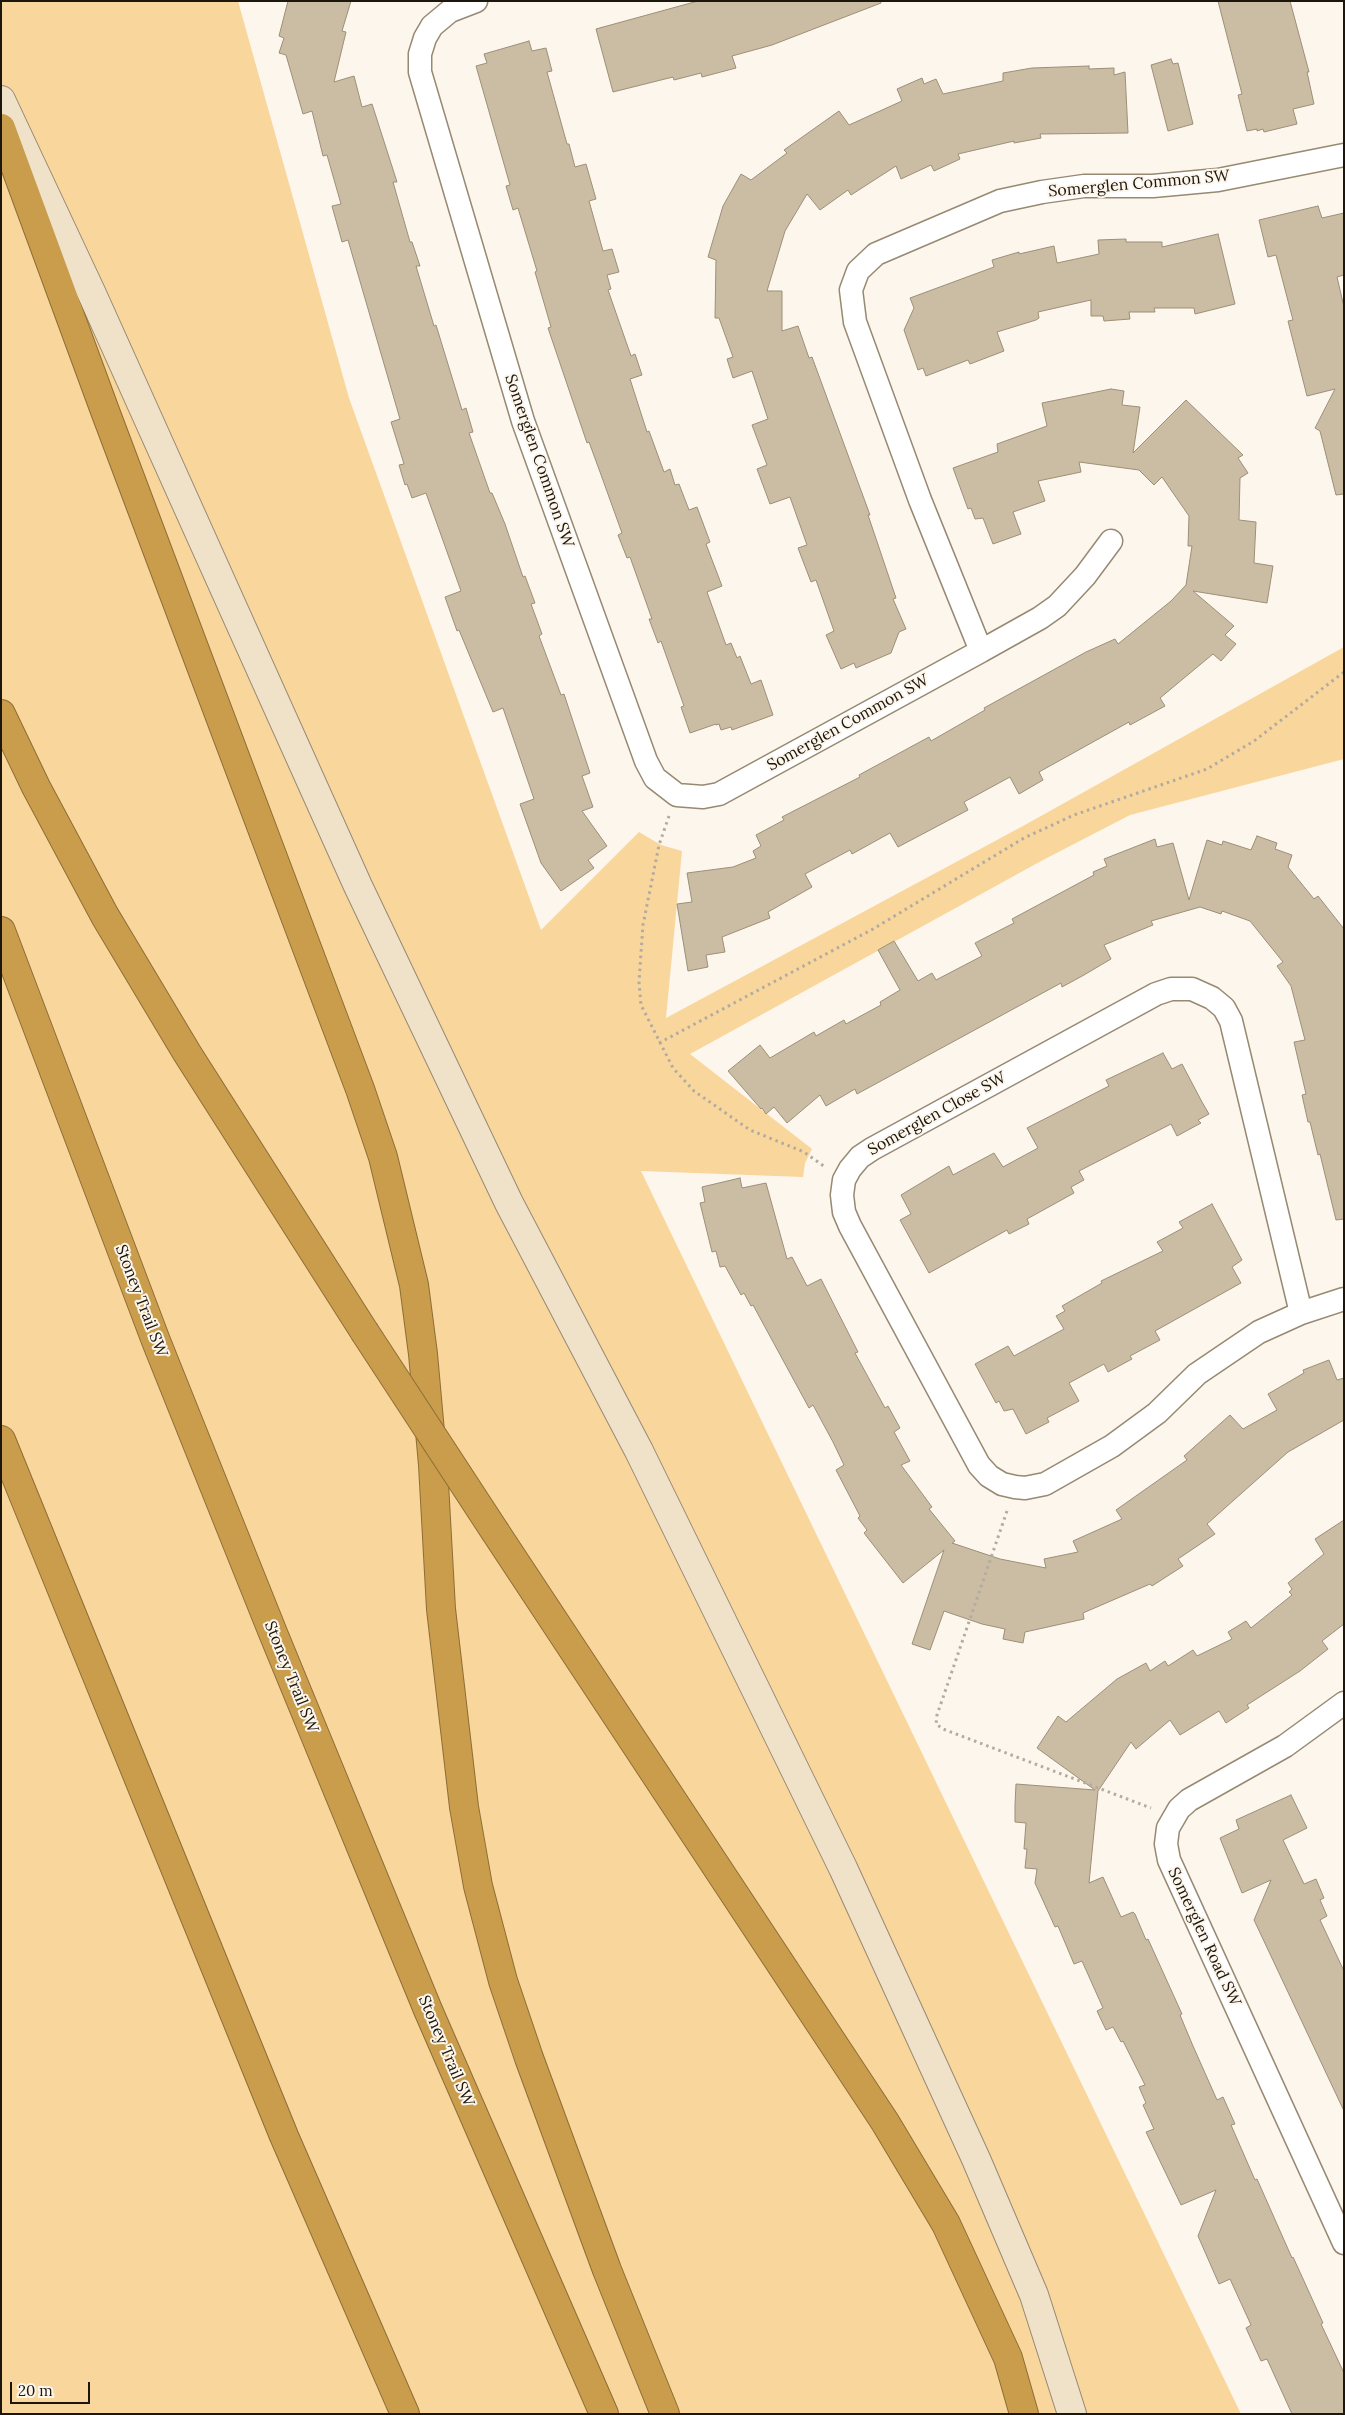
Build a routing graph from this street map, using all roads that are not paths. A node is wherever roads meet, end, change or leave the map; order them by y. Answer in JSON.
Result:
{"nodes":[{"id":1,"x":476,"y":1,"type":"edge"},
{"id":2,"x":1,"y":100,"type":"edge"},
{"id":3,"x":1,"y":128,"type":"edge"},
{"id":4,"x":1344,"y":155,"type":"edge"},
{"id":5,"x":1110,"y":541,"type":"dead end"},
{"id":6,"x":980,"y":651,"type":"junction"},
{"id":7,"x":1,"y":714,"type":"edge"},
{"id":8,"x":1,"y":931,"type":"edge"},
{"id":9,"x":1344,"y":1299,"type":"edge"},
{"id":10,"x":1300,"y":1313,"type":"junction"},
{"id":11,"x":1,"y":1440,"type":"edge"},
{"id":12,"x":1344,"y":1703,"type":"edge"},
{"id":13,"x":1344,"y":2243,"type":"edge"},
{"id":14,"x":405,"y":2414,"type":"edge"},
{"id":15,"x":604,"y":2414,"type":"edge"},
{"id":16,"x":665,"y":2414,"type":"edge"},
{"id":17,"x":1024,"y":2414,"type":"edge"},
{"id":18,"x":1072,"y":2414,"type":"edge"}],
"edges":[{"from":1,"to":6,"type":"street","name":"Somerglen Common SW"},
{"from":2,"to":18,"type":"main road"},
{"from":3,"to":16,"type":"highway"},
{"from":4,"to":6,"type":"street","name":"Somerglen Common SW"},
{"from":5,"to":6,"type":"street"},
{"from":7,"to":17,"type":"highway","bridge":true},
{"from":8,"to":15,"type":"highway","name":"Stoney Trail SW"},
{"from":9,"to":10,"type":"street"},
{"from":10,"to":10,"type":"street","name":"Somerglen Close SW"},
{"from":11,"to":14,"type":"highway"},
{"from":12,"to":13,"type":"street","name":"Somerglen Road SW"}]}
